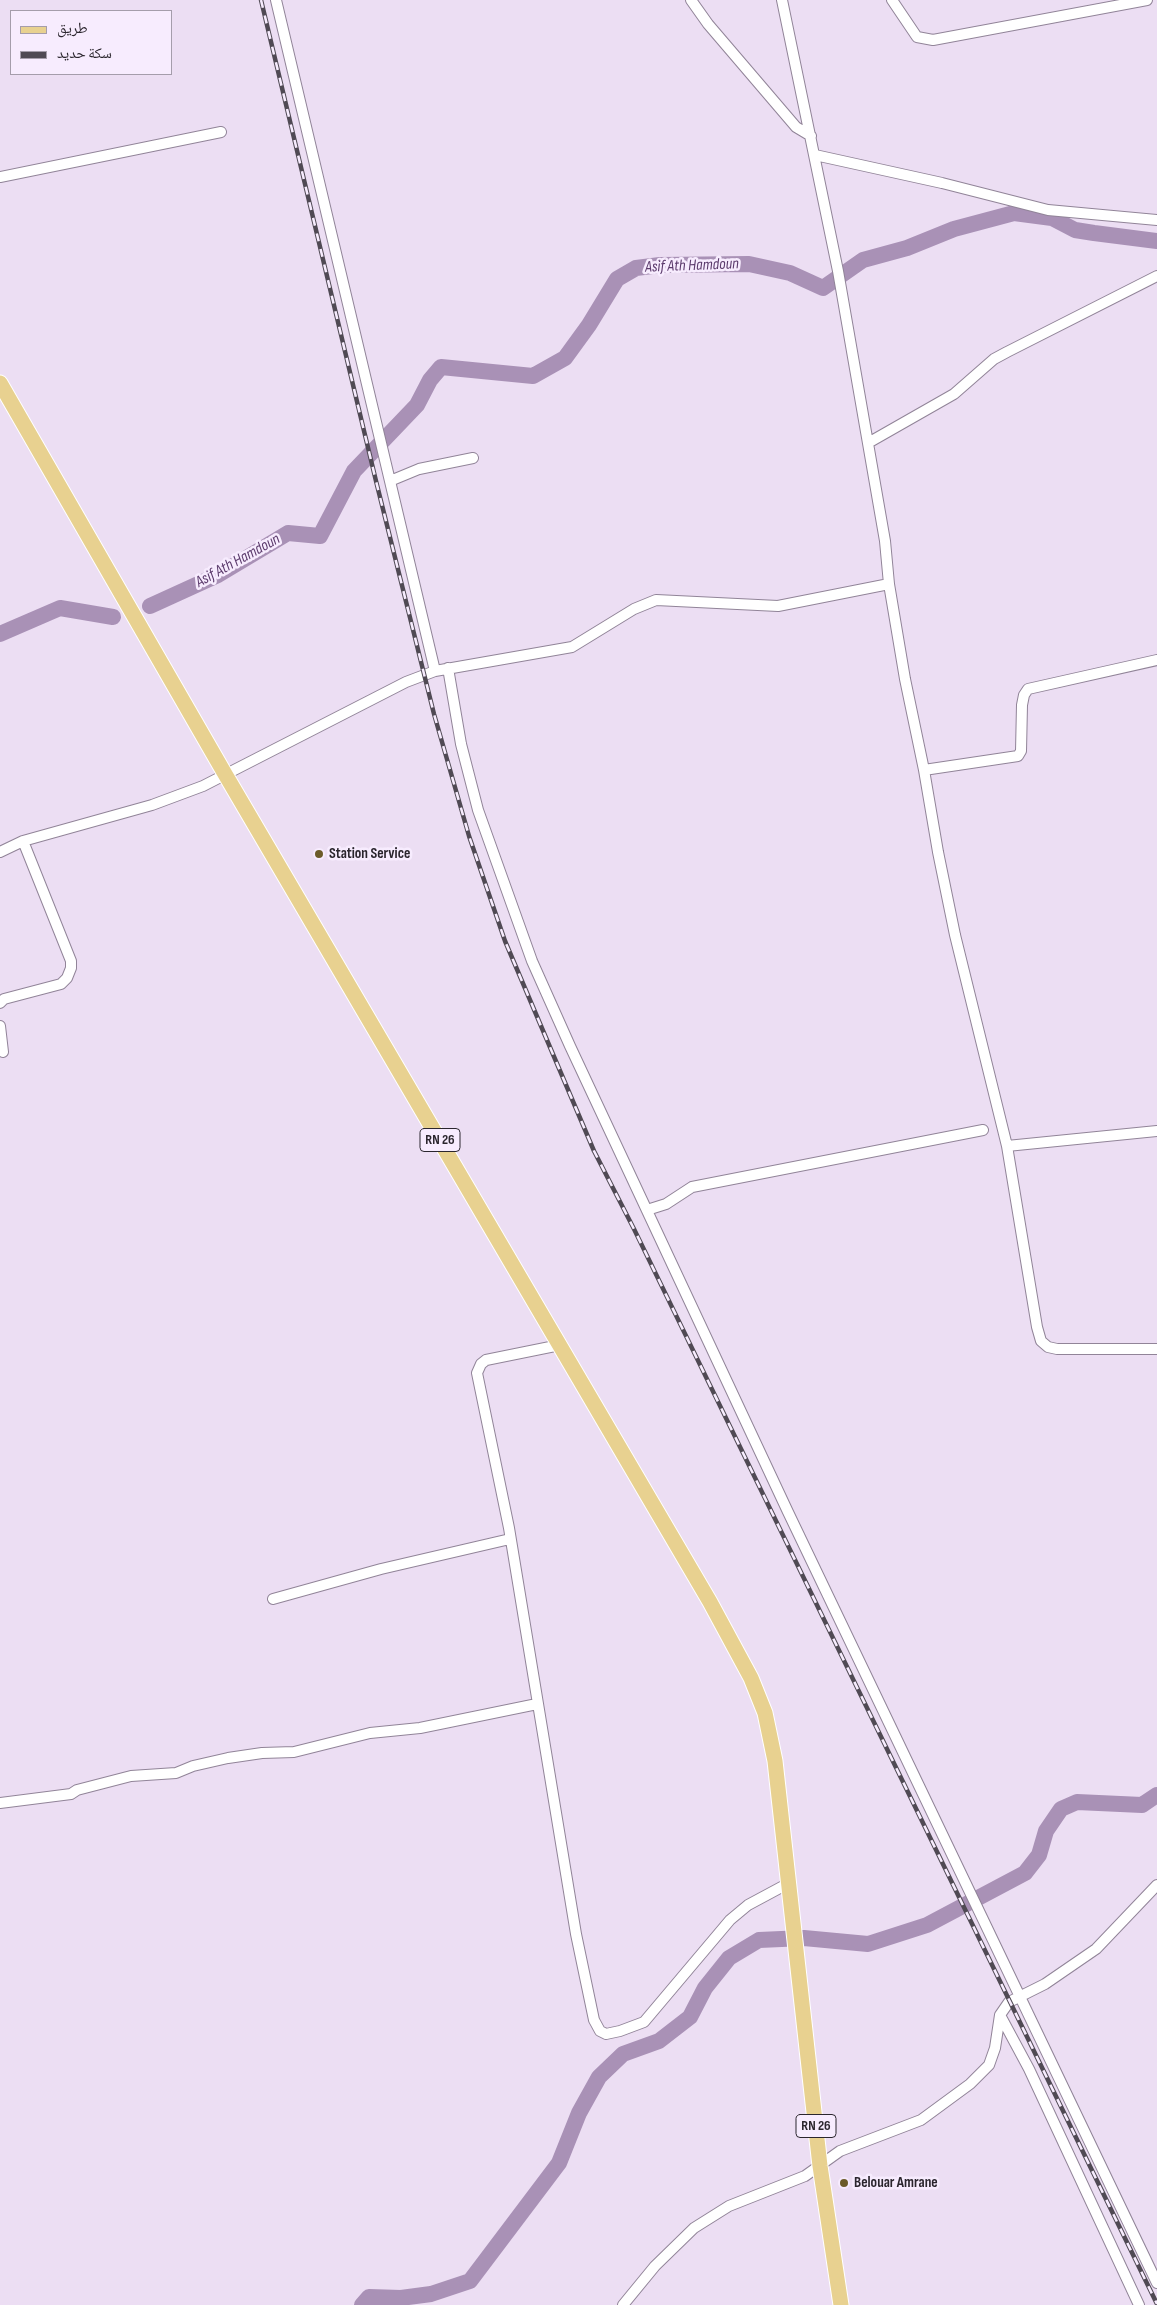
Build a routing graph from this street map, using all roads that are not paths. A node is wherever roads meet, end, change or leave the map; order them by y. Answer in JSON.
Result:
{"nodes":[{"id":1,"x":276,"y":0,"type":"edge"},
{"id":2,"x":691,"y":0,"type":"edge"},
{"id":3,"x":782,"y":0,"type":"edge"},
{"id":4,"x":892,"y":0,"type":"edge"},
{"id":5,"x":1147,"y":0,"type":"edge"},
{"id":6,"x":221,"y":132,"type":"dead end"},
{"id":7,"x":811,"y":136,"type":"junction"},
{"id":8,"x":815,"y":156,"type":"junction"},
{"id":9,"x":0,"y":177,"type":"edge"},
{"id":10,"x":1157,"y":220,"type":"edge"},
{"id":11,"x":1157,"y":276,"type":"edge"},
{"id":12,"x":0,"y":383,"type":"edge"},
{"id":13,"x":868,"y":443,"type":"junction"},
{"id":14,"x":473,"y":458,"type":"dead end"},
{"id":15,"x":390,"y":481,"type":"junction"},
{"id":16,"x":889,"y":584,"type":"junction"},
{"id":17,"x":1157,"y":660,"type":"edge"},
{"id":18,"x":448,"y":668,"type":"junction"},
{"id":19,"x":435,"y":671,"type":"junction"},
{"id":20,"x":924,"y":770,"type":"junction"},
{"id":21,"x":225,"y":774,"type":"junction"},
{"id":22,"x":23,"y":841,"type":"junction"},
{"id":23,"x":0,"y":852,"type":"edge"},
{"id":24,"x":0,"y":1003,"type":"edge"},
{"id":25,"x":0,"y":1026,"type":"edge"},
{"id":26,"x":3,"y":1052,"type":"dead end"},
{"id":27,"x":983,"y":1130,"type":"dead end"},
{"id":28,"x":1157,"y":1131,"type":"edge"},
{"id":29,"x":1007,"y":1146,"type":"junction"},
{"id":30,"x":647,"y":1210,"type":"junction"},
{"id":31,"x":560,"y":1346,"type":"junction"},
{"id":32,"x":1157,"y":1349,"type":"edge"},
{"id":33,"x":510,"y":1538,"type":"junction"},
{"id":34,"x":273,"y":1599,"type":"dead end"},
{"id":35,"x":538,"y":1704,"type":"junction"},
{"id":36,"x":0,"y":1802,"type":"edge"},
{"id":37,"x":789,"y":1883,"type":"junction"},
{"id":38,"x":1157,"y":1885,"type":"edge"},
{"id":39,"x":1019,"y":1998,"type":"junction"},
{"id":40,"x":1000,"y":2015,"type":"junction"},
{"id":41,"x":820,"y":2166,"type":"junction"},
{"id":42,"x":1157,"y":2283,"type":"edge"},
{"id":43,"x":623,"y":2305,"type":"edge"},
{"id":44,"x":841,"y":2305,"type":"edge"},
{"id":45,"x":1139,"y":2305,"type":"edge"}],
"edges":[{"from":1,"to":15,"type":"street"},
{"from":2,"to":7,"type":"street"},
{"from":3,"to":7,"type":"street"},
{"from":4,"to":5,"type":"street"},
{"from":6,"to":9,"type":"street"},
{"from":7,"to":8,"type":"street"},
{"from":8,"to":10,"type":"street"},
{"from":8,"to":13,"type":"street"},
{"from":11,"to":13,"type":"street"},
{"from":12,"to":21,"type":"main road","number":"RN 26"},
{"from":13,"to":16,"type":"street"},
{"from":14,"to":15,"type":"street"},
{"from":15,"to":19,"type":"street"},
{"from":16,"to":18,"type":"street"},
{"from":16,"to":20,"type":"street"},
{"from":17,"to":20,"type":"street"},
{"from":18,"to":19,"type":"street"},
{"from":18,"to":30,"type":"street"},
{"from":19,"to":21,"type":"street"},
{"from":20,"to":29,"type":"street"},
{"from":21,"to":22,"type":"street"},
{"from":21,"to":31,"type":"main road","number":"RN 26"},
{"from":22,"to":23,"type":"street"},
{"from":22,"to":24,"type":"street"},
{"from":25,"to":26,"type":"street"},
{"from":27,"to":30,"type":"street"},
{"from":28,"to":29,"type":"street"},
{"from":29,"to":32,"type":"street"},
{"from":30,"to":39,"type":"street"},
{"from":31,"to":33,"type":"street"},
{"from":31,"to":37,"type":"main road","number":"RN 26"},
{"from":33,"to":34,"type":"street"},
{"from":33,"to":35,"type":"street"},
{"from":35,"to":36,"type":"street"},
{"from":35,"to":37,"type":"street"},
{"from":37,"to":41,"type":"main road","number":"RN 26"},
{"from":38,"to":39,"type":"street"},
{"from":39,"to":40,"type":"street"},
{"from":39,"to":42,"type":"street"},
{"from":40,"to":41,"type":"street"},
{"from":40,"to":45,"type":"street"},
{"from":41,"to":43,"type":"street"},
{"from":41,"to":44,"type":"main road","number":"RN 26"}]}
